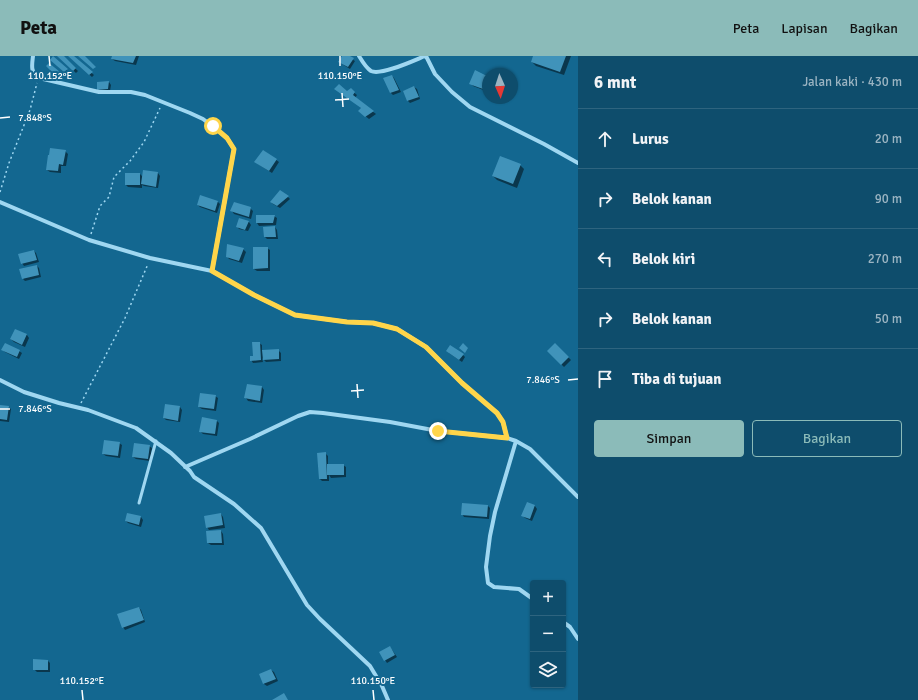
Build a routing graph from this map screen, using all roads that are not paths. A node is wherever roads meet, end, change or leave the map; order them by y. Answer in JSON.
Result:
{"nodes":[{"id":1,"x":34,"y":56,"type":"edge"},
{"id":2,"x":360,"y":56,"type":"edge"},
{"id":3,"x":426,"y":56,"type":"edge"},
{"id":4,"x":578,"y":163,"type":"edge"},
{"id":5,"x":0,"y":202,"type":"edge"},
{"id":6,"x":212,"y":271,"type":"junction"},
{"id":7,"x":0,"y":380,"type":"edge"},
{"id":8,"x":507,"y":438,"type":"junction"},
{"id":9,"x":156,"y":441,"type":"junction"},
{"id":10,"x":516,"y":441,"type":"junction"},
{"id":11,"x":185,"y":467,"type":"junction"},
{"id":12,"x":578,"y":497,"type":"edge"},
{"id":13,"x":139,"y":503,"type":"dead end"},
{"id":14,"x":530,"y":597,"type":"edge"},
{"id":15,"x":566,"y":624,"type":"edge"},
{"id":16,"x":578,"y":639,"type":"edge"},
{"id":17,"x":388,"y":700,"type":"edge"}],
"edges":[{"from":1,"to":6,"type":"street"},
{"from":2,"to":3,"type":"street"},
{"from":3,"to":4,"type":"street"},
{"from":5,"to":6,"type":"street"},
{"from":6,"to":8,"type":"street"},
{"from":7,"to":9,"type":"street"},
{"from":8,"to":10,"type":"street"},
{"from":8,"to":11,"type":"street"},
{"from":9,"to":11,"type":"street"},
{"from":9,"to":13,"type":"lane"},
{"from":10,"to":12,"type":"street"},
{"from":10,"to":14,"type":"street"},
{"from":11,"to":17,"type":"street"},
{"from":15,"to":16,"type":"street"}]}
